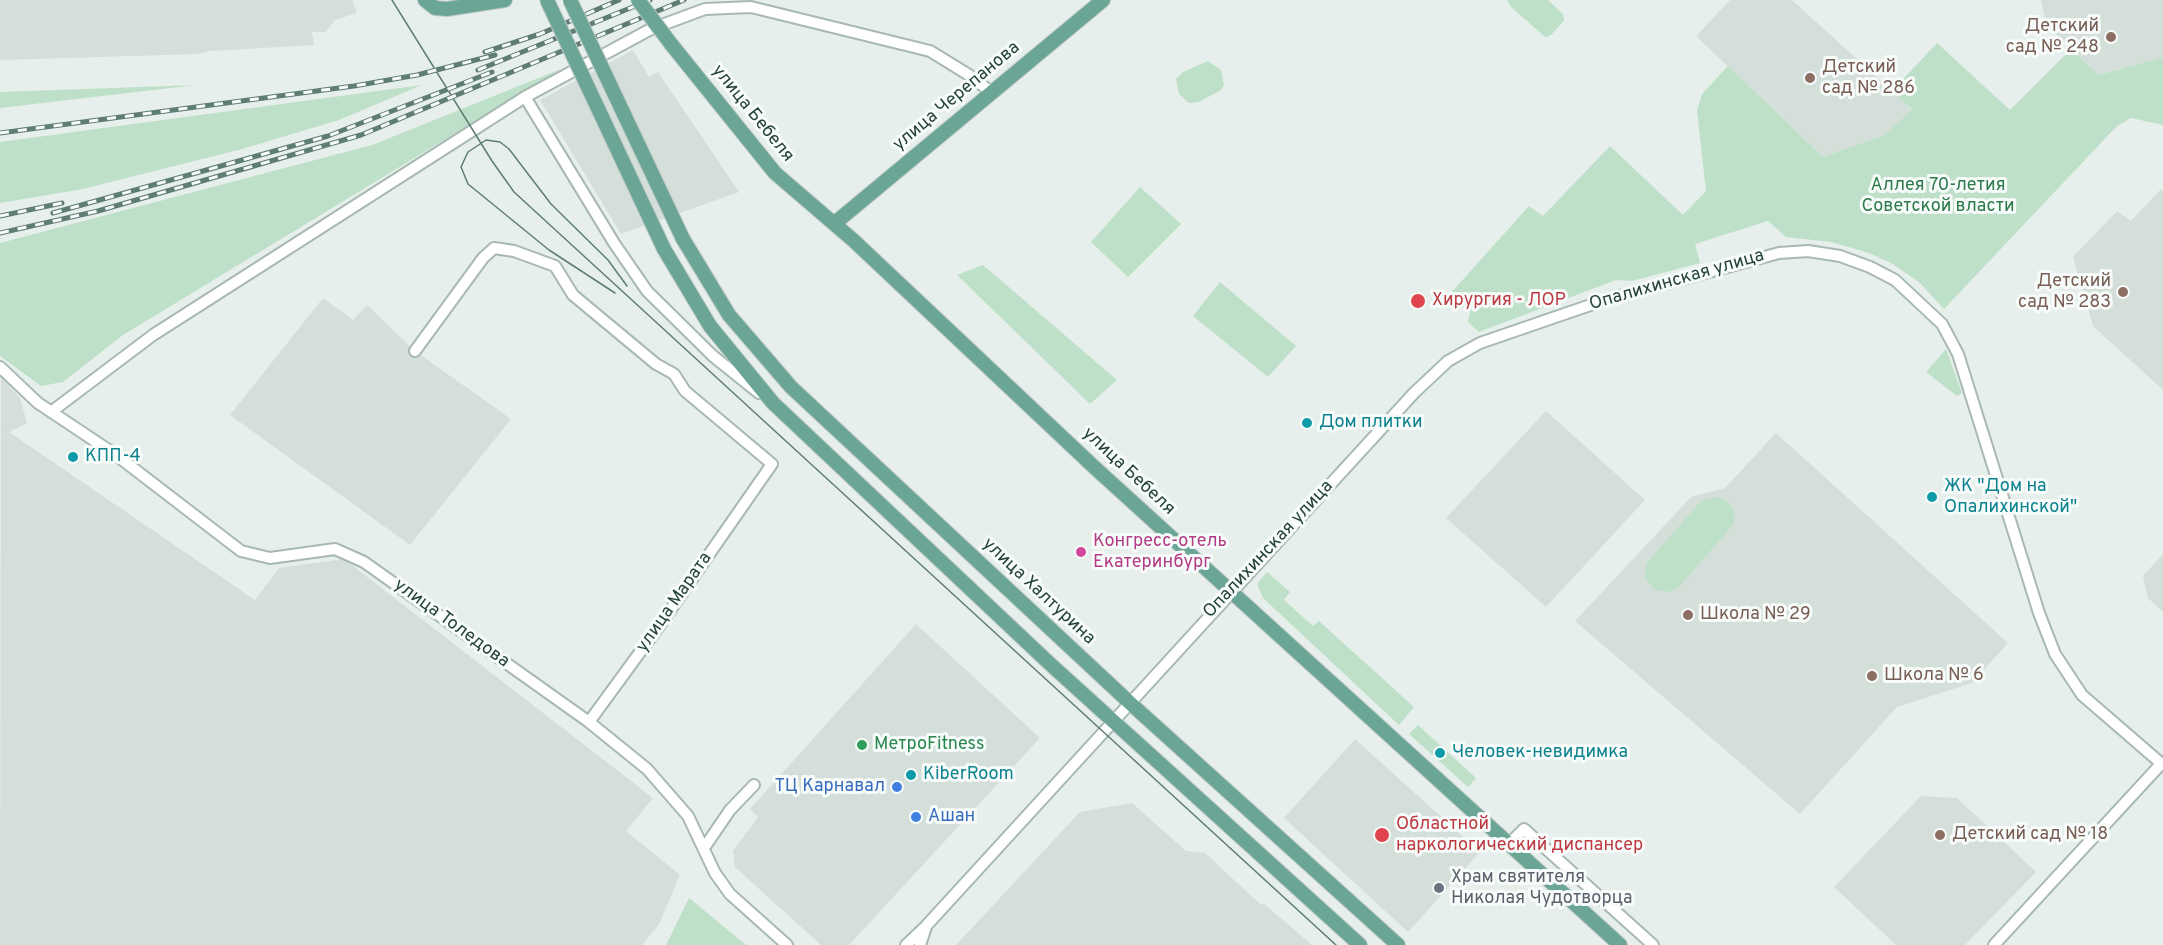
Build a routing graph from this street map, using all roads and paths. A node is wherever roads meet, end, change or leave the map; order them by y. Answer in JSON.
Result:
{"nodes":[{"id":1,"x":425,"y":0,"type":"edge"},
{"id":2,"x":505,"y":0,"type":"edge"},
{"id":3,"x":547,"y":0,"type":"edge"},
{"id":4,"x":570,"y":0,"type":"edge"},
{"id":5,"x":638,"y":0,"type":"edge"},
{"id":6,"x":1103,"y":0,"type":"edge"},
{"id":7,"x":991,"y":92,"type":"junction"},
{"id":8,"x":525,"y":98,"type":"junction"},
{"id":9,"x":835,"y":223,"type":"junction"},
{"id":10,"x":415,"y":351,"type":"dead end"},
{"id":11,"x":0,"y":367,"type":"edge"},
{"id":12,"x":772,"y":403,"type":"junction"},
{"id":13,"x":51,"y":412,"type":"junction"},
{"id":14,"x":1231,"y":592,"type":"junction"},
{"id":15,"x":1130,"y":703,"type":"junction"},
{"id":16,"x":589,"y":722,"type":"junction"},
{"id":17,"x":1113,"y":722,"type":"junction"},
{"id":18,"x":2162,"y":765,"type":"edge"},
{"id":19,"x":754,"y":784,"type":"dead end"},
{"id":20,"x":1508,"y":845,"type":"junction"},
{"id":21,"x":704,"y":848,"type":"junction"},
{"id":22,"x":926,"y":926,"type":"junction"},
{"id":23,"x":787,"y":945,"type":"edge"},
{"id":24,"x":906,"y":945,"type":"edge"},
{"id":25,"x":921,"y":945,"type":"edge"},
{"id":26,"x":1360,"y":945,"type":"edge"},
{"id":27,"x":1398,"y":945,"type":"edge"},
{"id":28,"x":1620,"y":945,"type":"edge"},
{"id":29,"x":1653,"y":945,"type":"edge"},
{"id":30,"x":1994,"y":945,"type":"edge"}],
"edges":[{"from":1,"to":2,"type":"main road"},
{"from":3,"to":12,"type":"main road","bridge":true},
{"from":4,"to":15,"type":"main road","name":"улица Халтурина","bridge":true},
{"from":5,"to":9,"type":"main road","name":"улица Бебеля","bridge":true},
{"from":6,"to":7,"type":"main road","name":"улица Черепанова"},
{"from":7,"to":8,"type":"street"},
{"from":7,"to":9,"type":"main road","name":"улица Черепанова"},
{"from":8,"to":12,"type":"street"},
{"from":8,"to":13,"type":"street"},
{"from":9,"to":14,"type":"main road","name":"улица Бебеля"},
{"from":10,"to":16,"type":"street","name":"улица Марата"},
{"from":11,"to":13,"type":"street","name":"улица Толедова"},
{"from":12,"to":17,"type":"main road"},
{"from":13,"to":16,"type":"street","name":"улица Толедова"},
{"from":14,"to":15,"type":"street","name":"Опалихинская улица"},
{"from":14,"to":18,"type":"street","name":"Опалихинская улица"},
{"from":14,"to":20,"type":"main road","name":"улица Бебеля"},
{"from":15,"to":17,"type":"street","name":"Опалихинская улица"},
{"from":15,"to":27,"type":"main road","name":"улица Халтурина"},
{"from":16,"to":21,"type":"street","name":"улица Толедова"},
{"from":17,"to":22,"type":"street","name":"Опалихинская улица"},
{"from":17,"to":26,"type":"main road"},
{"from":18,"to":30,"type":"street"},
{"from":19,"to":21,"type":"street"},
{"from":20,"to":28,"type":"main road","name":"улица Бебеля"},
{"from":20,"to":29,"type":"street"},
{"from":21,"to":23,"type":"street","name":"улица Толедова"},
{"from":22,"to":24,"type":"street","name":"Опалихинская улица"},
{"from":22,"to":25,"type":"street"}]}
